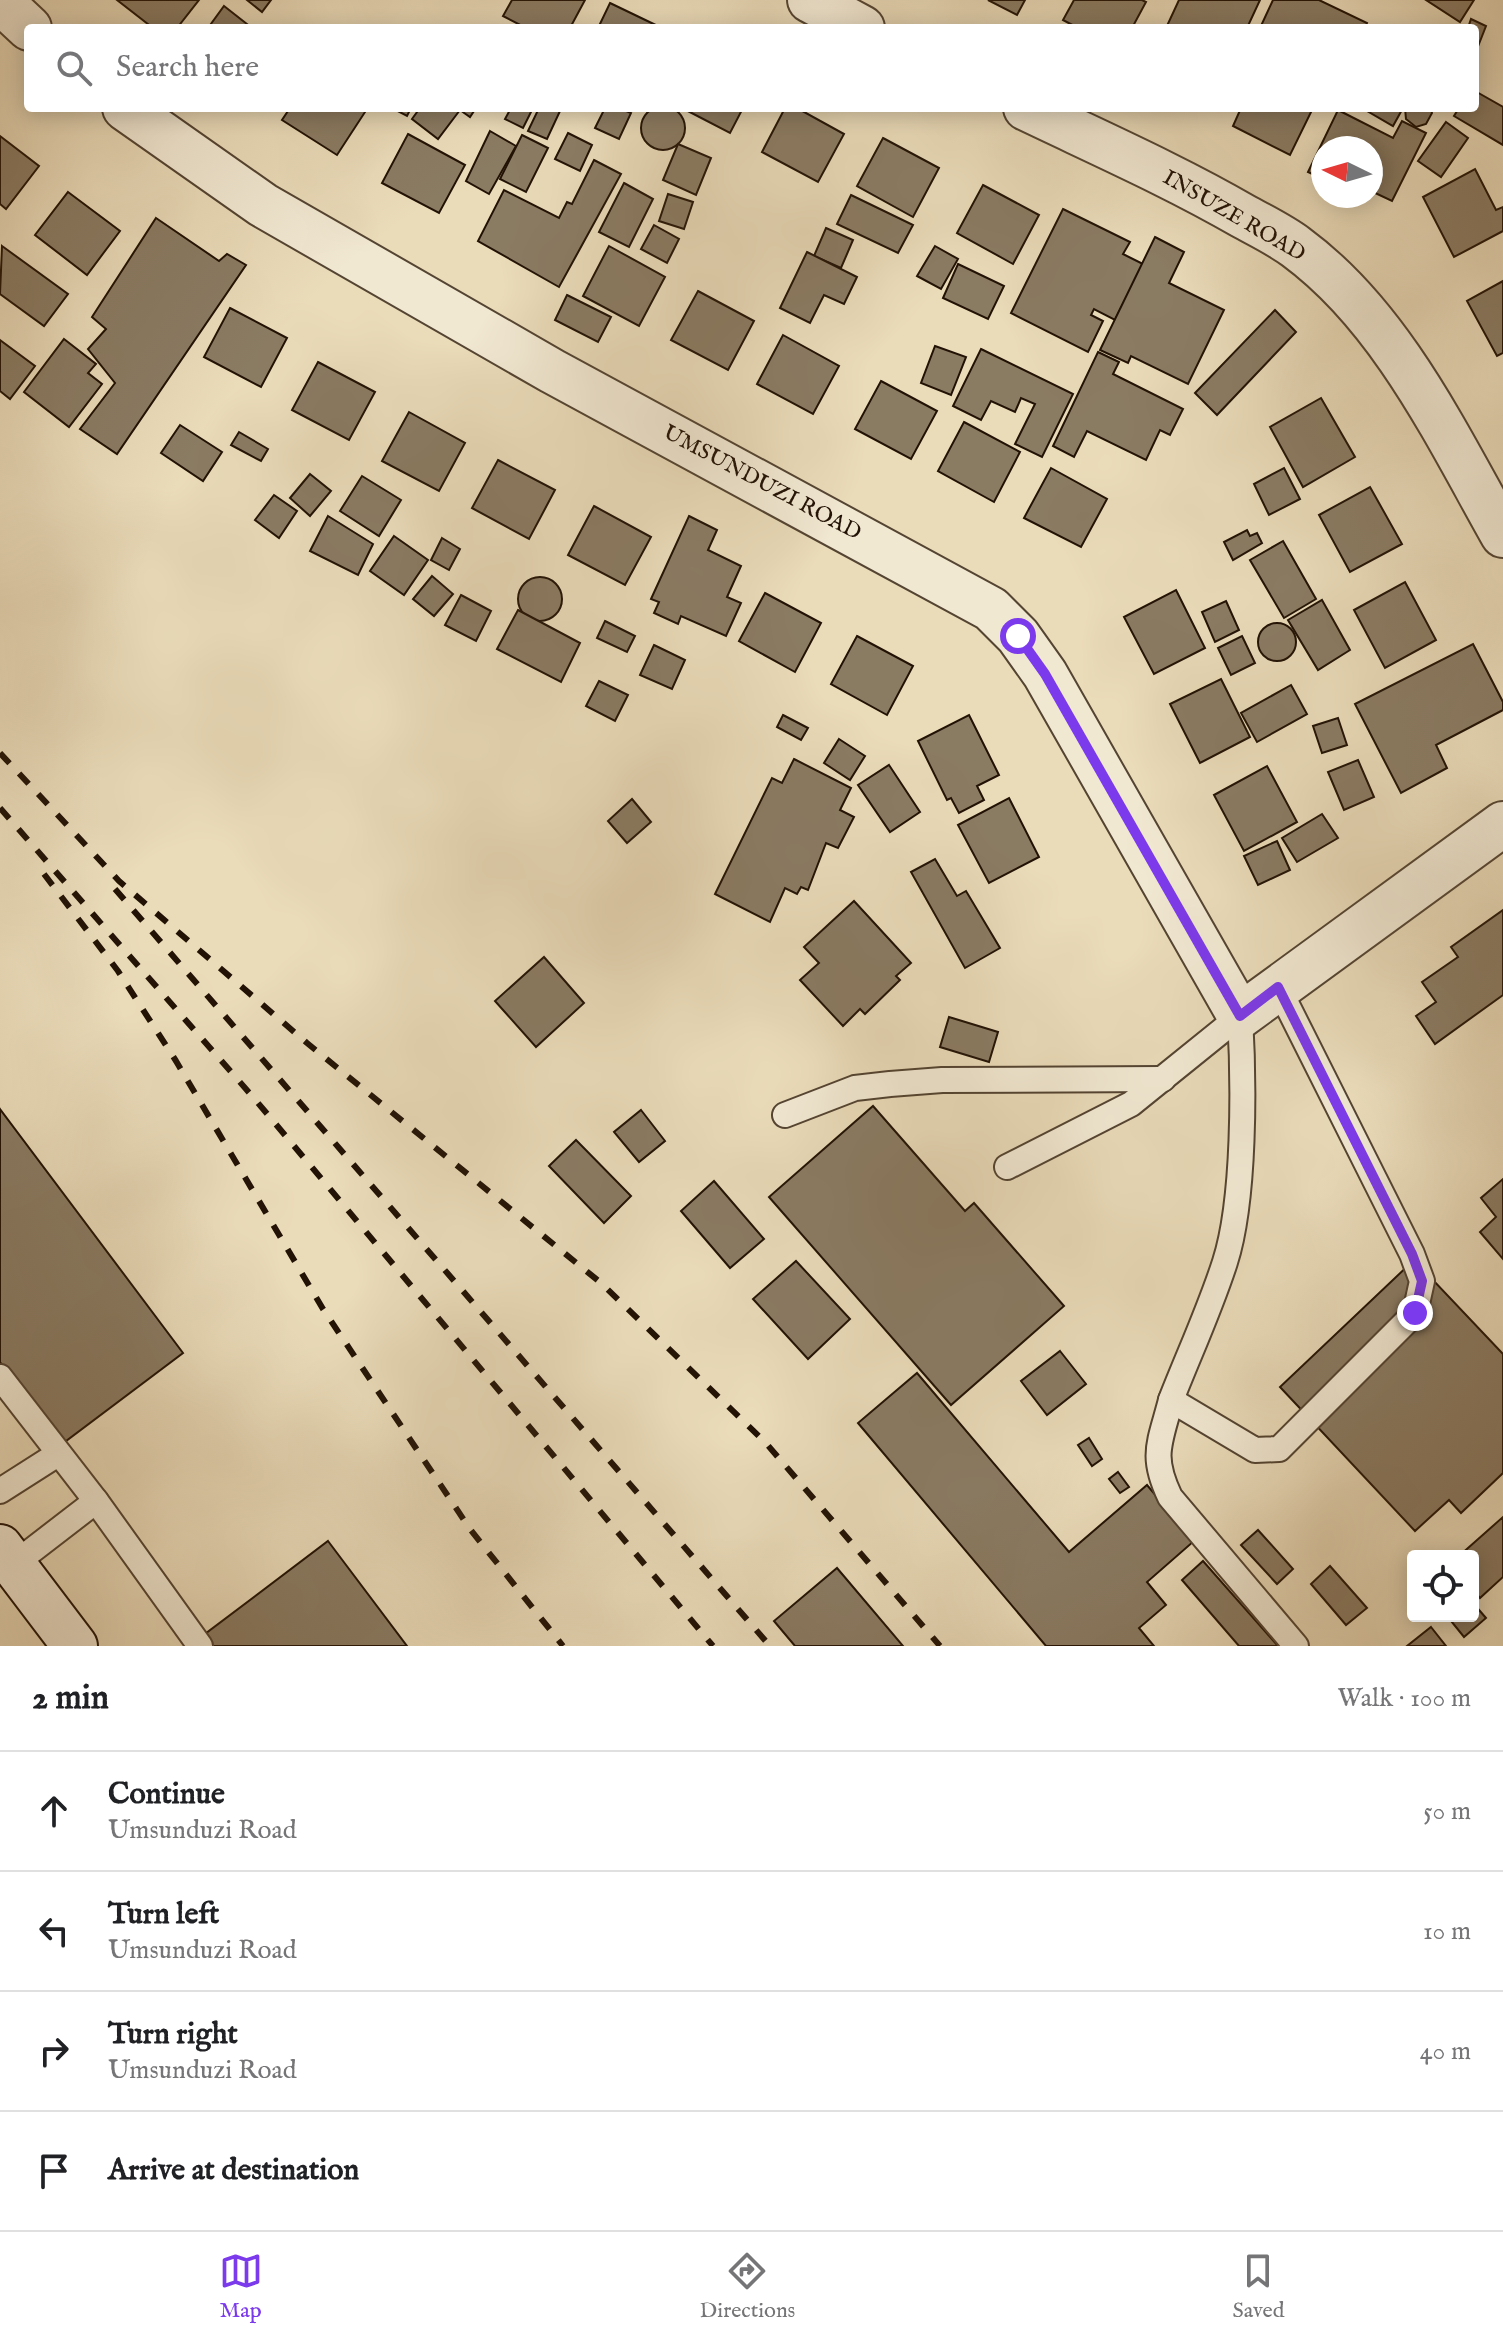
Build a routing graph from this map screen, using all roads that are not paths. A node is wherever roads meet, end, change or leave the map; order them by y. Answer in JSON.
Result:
{"nodes":[{"id":1,"x":810,"y":0,"type":"edge"},
{"id":2,"x":0,"y":1,"type":"edge"},
{"id":3,"x":25,"y":24,"type":"edge"},
{"id":4,"x":855,"y":24,"type":"edge"},
{"id":5,"x":131,"y":112,"type":"edge"},
{"id":6,"x":1034,"y":112,"type":"edge"},
{"id":7,"x":1503,"y":535,"type":"edge"},
{"id":8,"x":1503,"y":824,"type":"edge"},
{"id":9,"x":1278,"y":987,"type":"junction"},
{"id":10,"x":1240,"y":1016,"type":"junction"},
{"id":11,"x":1163,"y":1079,"type":"junction"},
{"id":12,"x":785,"y":1115,"type":"dead end"},
{"id":13,"x":1007,"y":1167,"type":"dead end"},
{"id":14,"x":0,"y":1377,"type":"edge"},
{"id":15,"x":1171,"y":1400,"type":"junction"},
{"id":16,"x":58,"y":1454,"type":"junction"},
{"id":17,"x":0,"y":1491,"type":"edge"},
{"id":18,"x":96,"y":1501,"type":"junction"},
{"id":19,"x":4,"y":1562,"type":"edge"},
{"id":20,"x":75,"y":1646,"type":"edge"},
{"id":21,"x":200,"y":1646,"type":"edge"},
{"id":22,"x":1296,"y":1646,"type":"edge"}],
"edges":[{"from":1,"to":4,"type":"street"},
{"from":2,"to":3,"type":"street"},
{"from":5,"to":10,"type":"street","name":"UMSUNDUZI ROAD"},
{"from":6,"to":7,"type":"street","name":"INSUZE ROAD"},
{"from":8,"to":9,"type":"street"},
{"from":9,"to":10,"type":"street"},
{"from":9,"to":15,"type":"lane"},
{"from":10,"to":11,"type":"lane"},
{"from":10,"to":15,"type":"lane","name":"UMSUNDUZI ROAD"},
{"from":11,"to":12,"type":"lane"},
{"from":11,"to":13,"type":"lane"},
{"from":14,"to":16,"type":"lane"},
{"from":15,"to":22,"type":"lane","name":"UMSUNDUZI ROAD"},
{"from":16,"to":17,"type":"lane"},
{"from":16,"to":18,"type":"lane"},
{"from":18,"to":19,"type":"lane"},
{"from":18,"to":21,"type":"lane"},
{"from":19,"to":20,"type":"street"}]}
